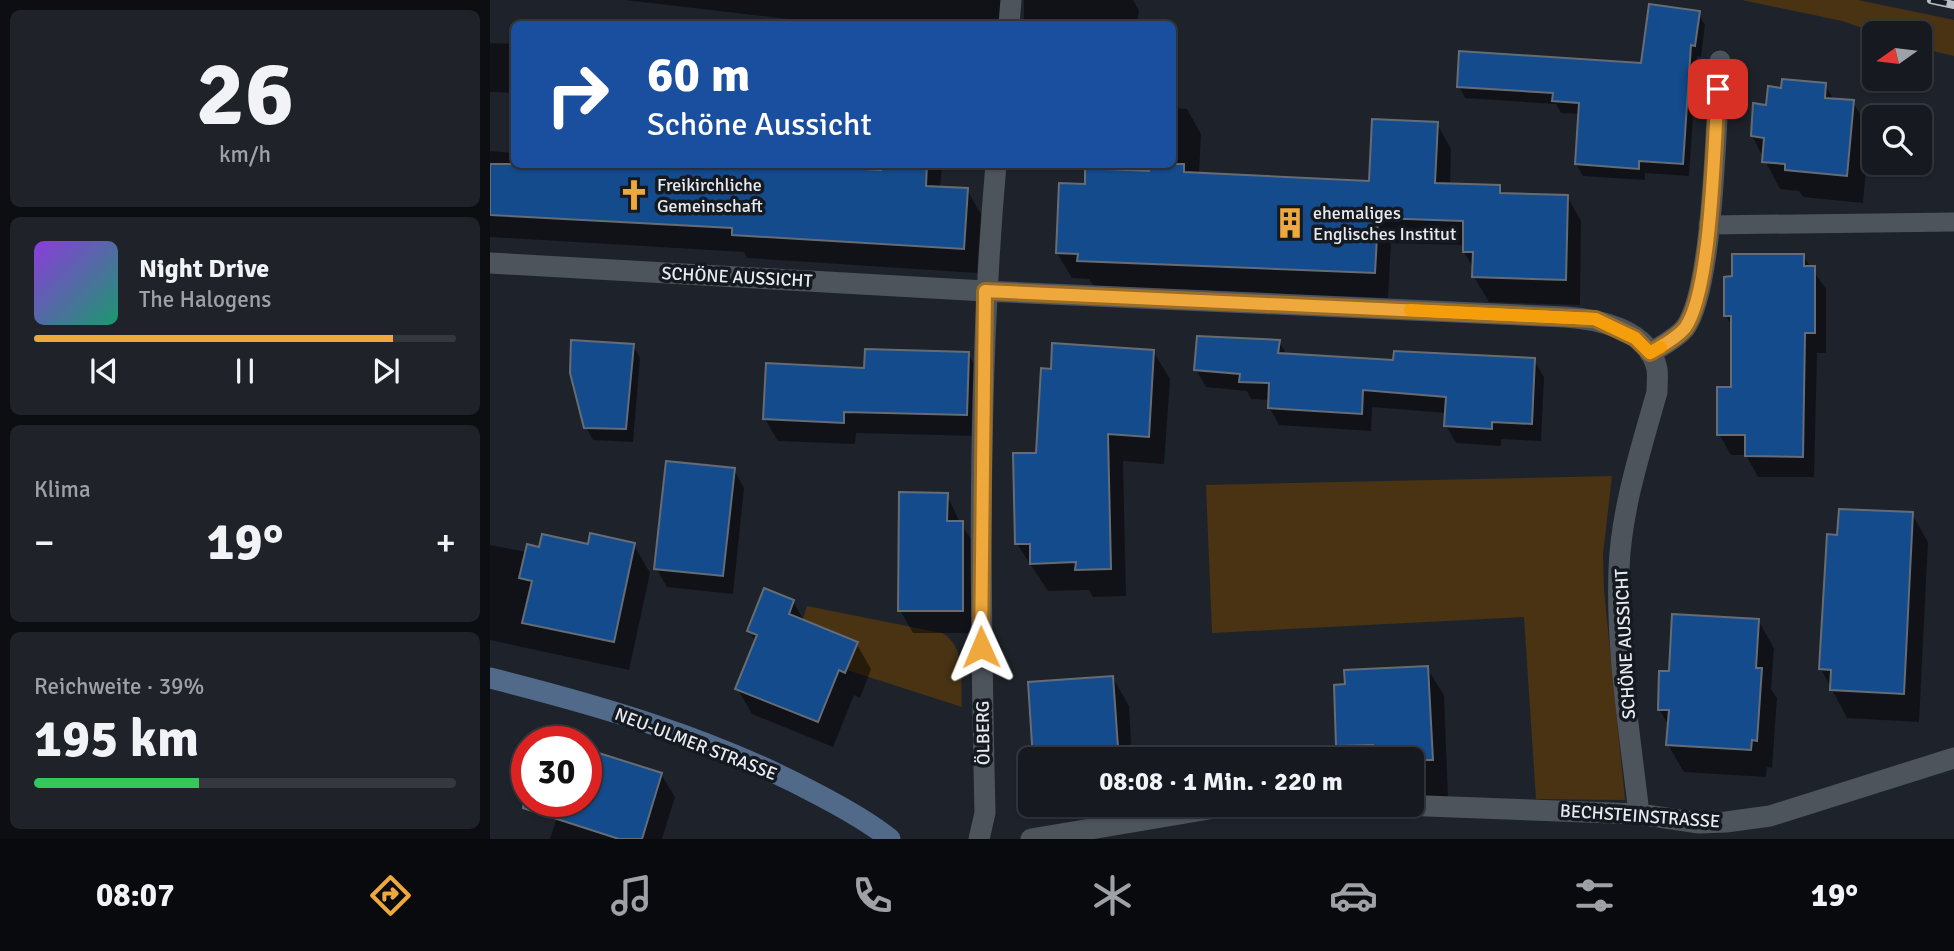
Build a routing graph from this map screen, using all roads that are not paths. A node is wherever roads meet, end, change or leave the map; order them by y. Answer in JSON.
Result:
{"nodes":[{"id":1,"x":1011,"y":0,"type":"edge"},
{"id":2,"x":1009,"y":21,"type":"edge"},
{"id":3,"x":1720,"y":61,"type":"dead end"},
{"id":4,"x":996,"y":168,"type":"edge"},
{"id":5,"x":1954,"y":222,"type":"edge"},
{"id":6,"x":1708,"y":225,"type":"junction"},
{"id":7,"x":490,"y":263,"type":"edge"},
{"id":8,"x":985,"y":291,"type":"junction"},
{"id":9,"x":1650,"y":353,"type":"junction"},
{"id":10,"x":490,"y":678,"type":"edge"},
{"id":11,"x":1954,"y":758,"type":"edge"},
{"id":12,"x":1424,"y":806,"type":"edge"},
{"id":13,"x":1639,"y":814,"type":"junction"},
{"id":14,"x":1162,"y":817,"type":"edge"},
{"id":15,"x":890,"y":839,"type":"edge"},
{"id":16,"x":978,"y":839,"type":"edge"},
{"id":17,"x":1031,"y":839,"type":"edge"}],
"edges":[{"from":1,"to":2,"type":"street"},
{"from":3,"to":6,"type":"street"},
{"from":4,"to":8,"type":"street"},
{"from":5,"to":6,"type":"lane"},
{"from":6,"to":9,"type":"street"},
{"from":7,"to":8,"type":"street","name":"SCHÖNE AUSSICHT"},
{"from":8,"to":9,"type":"street","name":"SCHÖNE AUSSICHT"},
{"from":8,"to":16,"type":"street","name":"ÖLBERG"},
{"from":9,"to":13,"type":"street","name":"SCHÖNE AUSSICHT"},
{"from":10,"to":15,"type":"main road","name":"NEU-ULMER STRASSE"},
{"from":11,"to":13,"type":"street","name":"BECHSTEINSTRASSE"},
{"from":12,"to":13,"type":"street","name":"BECHSTEINSTRASSE"},
{"from":14,"to":17,"type":"street"}]}
